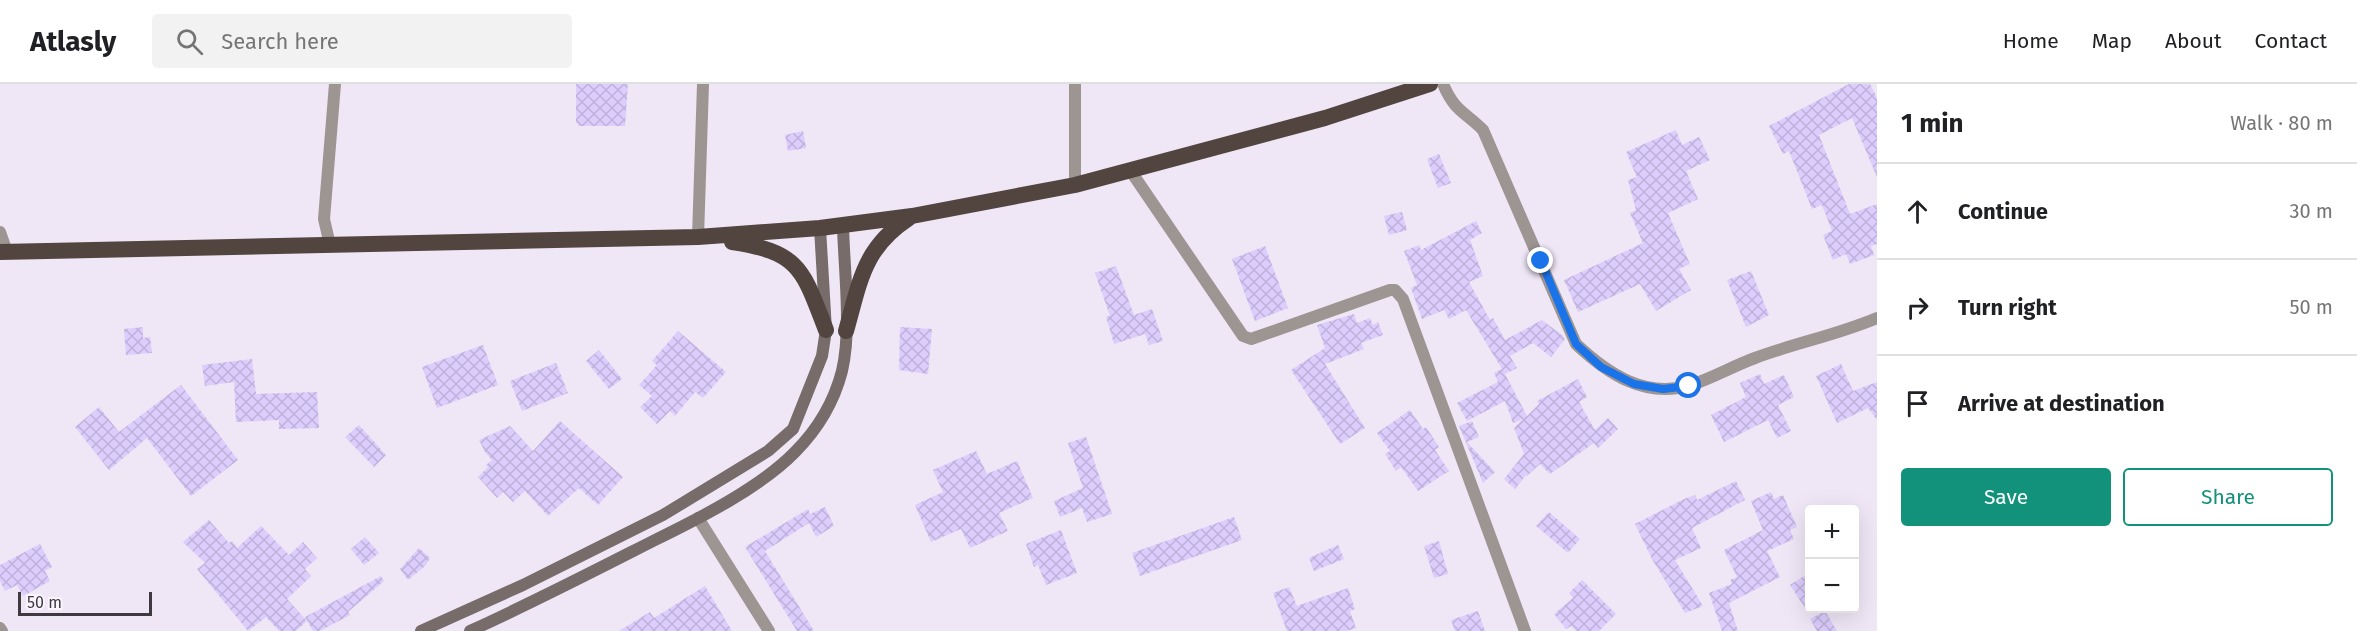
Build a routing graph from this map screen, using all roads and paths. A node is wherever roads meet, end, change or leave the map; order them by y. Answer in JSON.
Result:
{"nodes":[{"id":1,"x":335,"y":84,"type":"edge"},
{"id":2,"x":703,"y":84,"type":"edge"},
{"id":3,"x":1075,"y":84,"type":"edge"},
{"id":4,"x":1431,"y":84,"type":"edge"},
{"id":5,"x":1443,"y":84,"type":"edge"},
{"id":6,"x":1130,"y":170,"type":"junction"},
{"id":7,"x":1075,"y":184,"type":"junction"},
{"id":8,"x":912,"y":216,"type":"junction"},
{"id":9,"x":843,"y":226,"type":"junction"},
{"id":10,"x":820,"y":228,"type":"junction"},
{"id":11,"x":0,"y":232,"type":"edge"},
{"id":12,"x":698,"y":237,"type":"junction"},
{"id":13,"x":330,"y":245,"type":"junction"},
{"id":14,"x":4,"y":252,"type":"edge"},
{"id":15,"x":1877,"y":318,"type":"edge"},
{"id":16,"x":826,"y":330,"type":"junction"},
{"id":17,"x":846,"y":331,"type":"junction"},
{"id":18,"x":698,"y":519,"type":"junction"},
{"id":19,"x":421,"y":631,"type":"edge"},
{"id":20,"x":470,"y":631,"type":"edge"},
{"id":21,"x":769,"y":631,"type":"edge"},
{"id":22,"x":1525,"y":631,"type":"edge"}],
"edges":[{"from":1,"to":13,"type":"street"},
{"from":2,"to":12,"type":"street"},
{"from":3,"to":7,"type":"street"},
{"from":4,"to":6,"type":"highway"},
{"from":5,"to":15,"type":"street"},
{"from":6,"to":7,"type":"highway"},
{"from":6,"to":22,"type":"street"},
{"from":7,"to":8,"type":"highway"},
{"from":8,"to":9,"type":"highway"},
{"from":8,"to":17,"type":"highway"},
{"from":9,"to":10,"type":"highway"},
{"from":9,"to":17,"type":"main road"},
{"from":10,"to":12,"type":"highway"},
{"from":10,"to":16,"type":"main road"},
{"from":11,"to":14,"type":"street"},
{"from":12,"to":13,"type":"highway"},
{"from":12,"to":16,"type":"highway"},
{"from":13,"to":14,"type":"highway"},
{"from":16,"to":19,"type":"main road"},
{"from":17,"to":18,"type":"main road"},
{"from":18,"to":20,"type":"main road"},
{"from":18,"to":21,"type":"street"}]}
